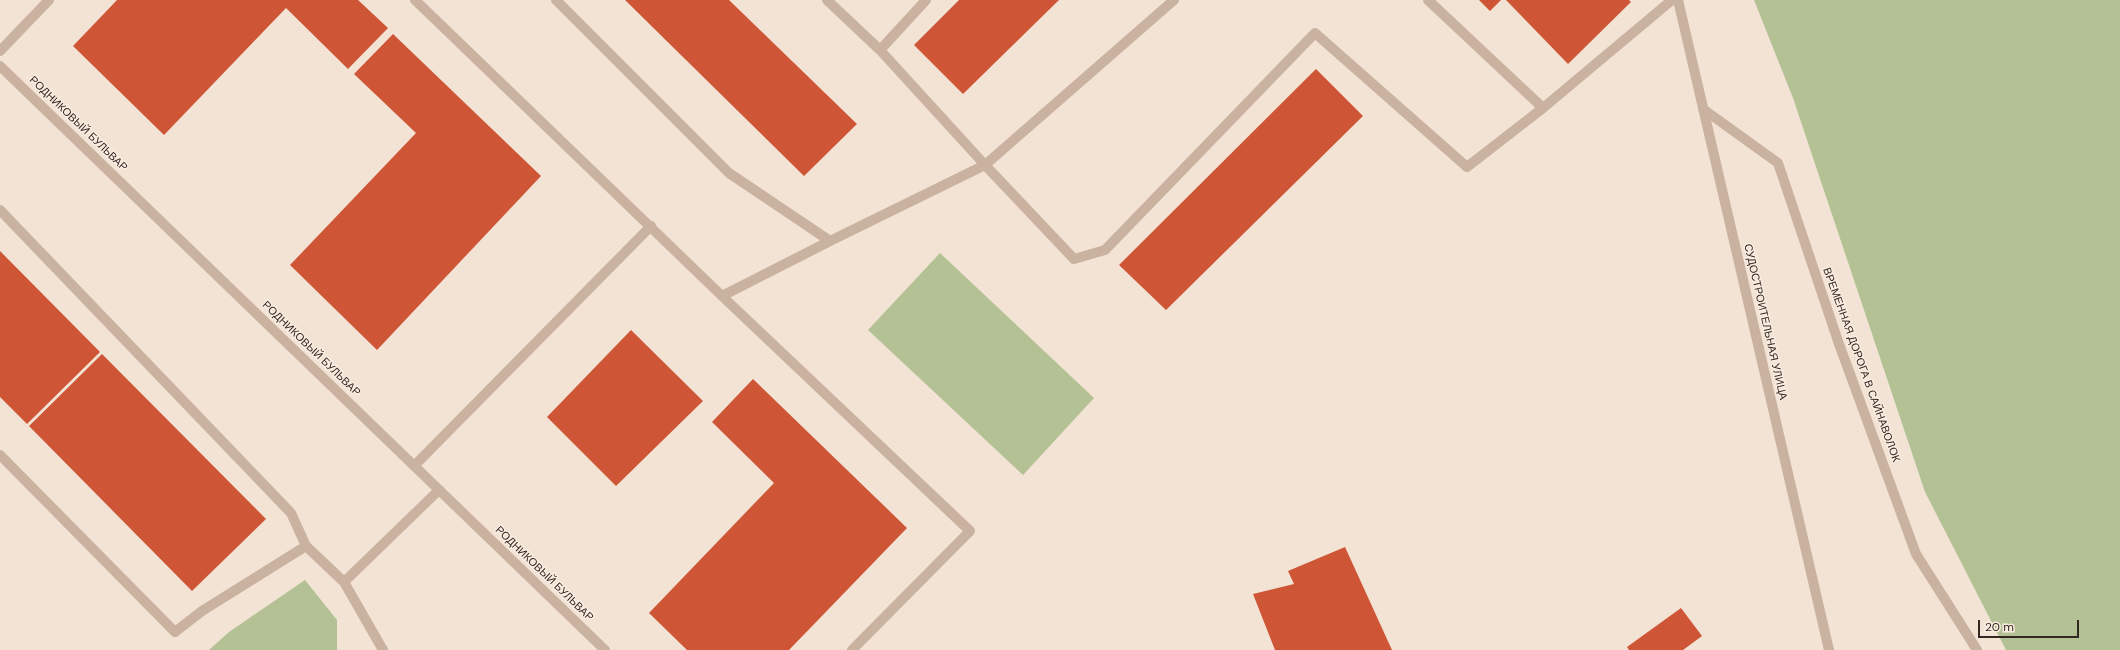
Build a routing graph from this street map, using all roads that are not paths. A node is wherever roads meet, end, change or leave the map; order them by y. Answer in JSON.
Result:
{"nodes":[{"id":1,"x":49,"y":0,"type":"edge"},
{"id":2,"x":415,"y":0,"type":"edge"},
{"id":3,"x":556,"y":0,"type":"edge"},
{"id":4,"x":826,"y":0,"type":"edge"},
{"id":5,"x":926,"y":0,"type":"edge"},
{"id":6,"x":1174,"y":0,"type":"edge"},
{"id":7,"x":1428,"y":0,"type":"edge"},
{"id":8,"x":1672,"y":0,"type":"edge"},
{"id":9,"x":1678,"y":0,"type":"edge"},
{"id":10,"x":880,"y":50,"type":"junction"},
{"id":11,"x":0,"y":51,"type":"edge"},
{"id":12,"x":0,"y":66,"type":"edge"},
{"id":13,"x":1543,"y":108,"type":"junction"},
{"id":14,"x":1703,"y":110,"type":"junction"},
{"id":15,"x":985,"y":165,"type":"junction"},
{"id":16,"x":0,"y":210,"type":"edge"},
{"id":17,"x":651,"y":226,"type":"junction"},
{"id":18,"x":830,"y":241,"type":"junction"},
{"id":19,"x":722,"y":296,"type":"junction"},
{"id":20,"x":0,"y":455,"type":"edge"},
{"id":21,"x":414,"y":466,"type":"junction"},
{"id":22,"x":439,"y":490,"type":"junction"},
{"id":23,"x":306,"y":546,"type":"junction"},
{"id":24,"x":344,"y":582,"type":"junction"},
{"id":25,"x":383,"y":650,"type":"edge"},
{"id":26,"x":605,"y":650,"type":"edge"},
{"id":27,"x":852,"y":650,"type":"edge"},
{"id":28,"x":1829,"y":650,"type":"edge"},
{"id":29,"x":1977,"y":650,"type":"edge"}],
"edges":[{"from":1,"to":11,"type":"street"},
{"from":2,"to":17,"type":"street"},
{"from":3,"to":18,"type":"street"},
{"from":4,"to":10,"type":"street"},
{"from":5,"to":10,"type":"street"},
{"from":6,"to":15,"type":"street"},
{"from":7,"to":13,"type":"street"},
{"from":8,"to":13,"type":"street"},
{"from":9,"to":14,"type":"street","name":"СУДОСТРОИТЕЛЬНАЯ УЛИЦА"},
{"from":10,"to":15,"type":"street"},
{"from":12,"to":21,"type":"street","name":"РОДНИКОВЫЙ БУЛЬВАР"},
{"from":13,"to":15,"type":"street"},
{"from":14,"to":28,"type":"street","name":"СУДОСТРОИТЕЛЬНАЯ УЛИЦА"},
{"from":14,"to":29,"type":"street","name":"ВРЕМЕННАЯ ДОРОГА В САЙНАВОЛОК"},
{"from":15,"to":18,"type":"street"},
{"from":16,"to":23,"type":"street"},
{"from":17,"to":19,"type":"street"},
{"from":17,"to":21,"type":"street"},
{"from":18,"to":19,"type":"street"},
{"from":19,"to":27,"type":"street"},
{"from":20,"to":23,"type":"street"},
{"from":21,"to":22,"type":"street","name":"РОДНИКОВЫЙ БУЛЬВАР"},
{"from":22,"to":24,"type":"street"},
{"from":22,"to":26,"type":"street","name":"РОДНИКОВЫЙ БУЛЬВАР"},
{"from":23,"to":24,"type":"street"},
{"from":24,"to":25,"type":"street"}]}
